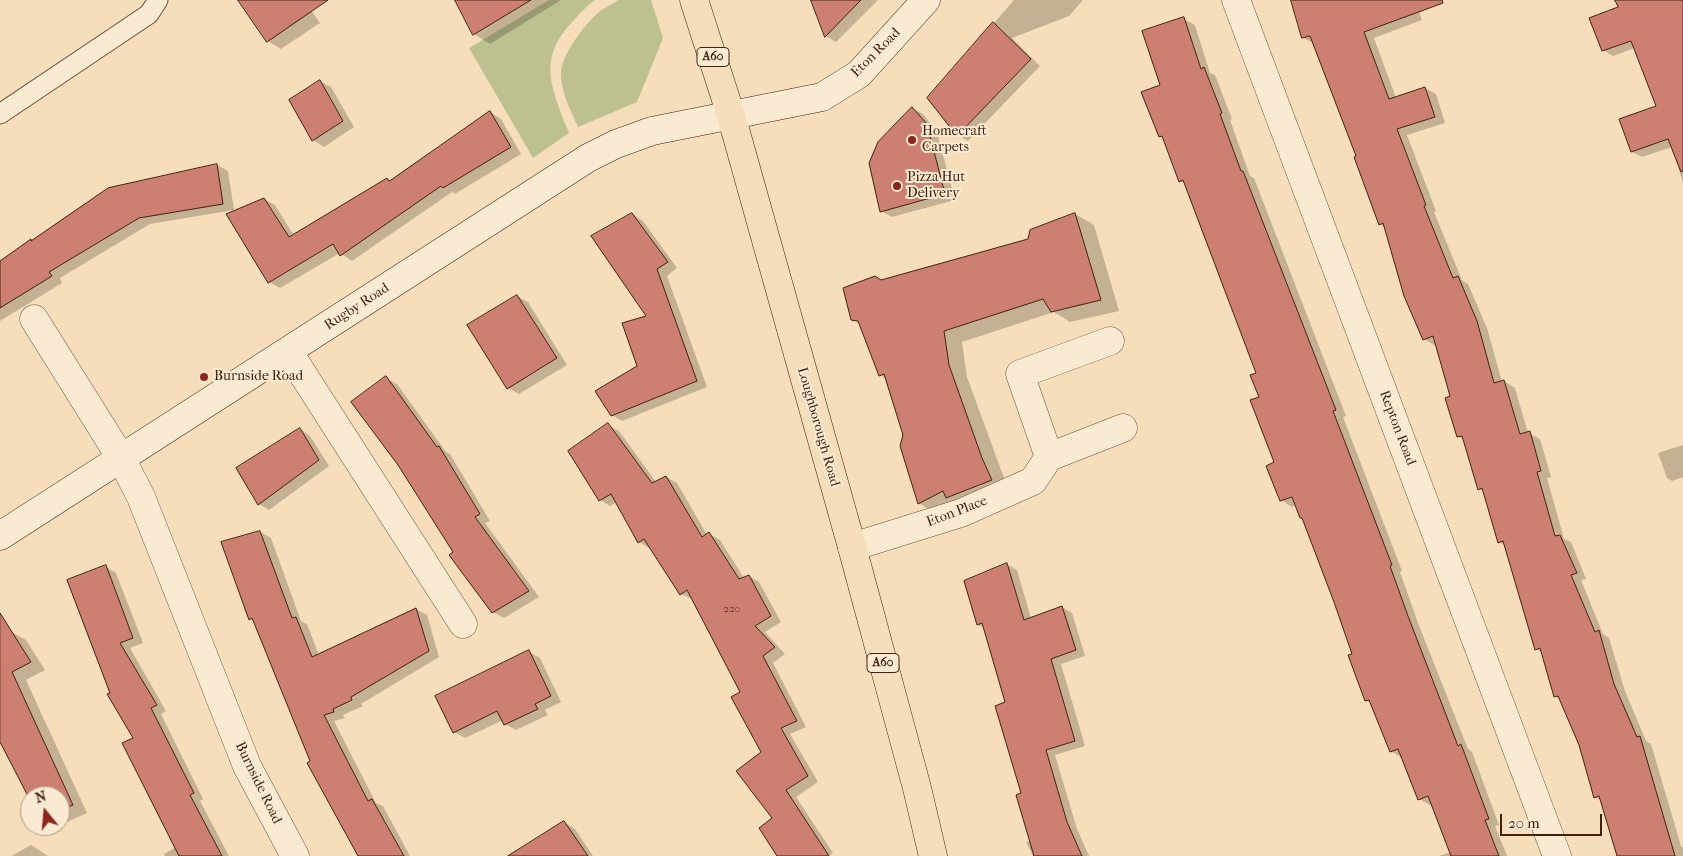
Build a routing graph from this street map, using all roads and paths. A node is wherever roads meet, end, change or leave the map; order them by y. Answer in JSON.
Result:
{"nodes":[{"id":1,"x":158,"y":0,"type":"edge"},
{"id":2,"x":694,"y":0,"type":"edge"},
{"id":3,"x":926,"y":0,"type":"edge"},
{"id":4,"x":1236,"y":0,"type":"edge"},
{"id":5,"x":0,"y":114,"type":"edge"},
{"id":6,"x":731,"y":115,"type":"junction"},
{"id":7,"x":34,"y":319,"type":"dead end"},
{"id":8,"x":1110,"y":341,"type":"dead end"},
{"id":9,"x":288,"y":351,"type":"junction"},
{"id":10,"x":1123,"y":428,"type":"dead end"},
{"id":11,"x":1049,"y":457,"type":"junction"},
{"id":12,"x":121,"y":458,"type":"junction"},
{"id":13,"x":0,"y":536,"type":"edge"},
{"id":14,"x":852,"y":547,"type":"junction"},
{"id":15,"x":463,"y":624,"type":"dead end"},
{"id":16,"x":295,"y":856,"type":"edge"},
{"id":17,"x":933,"y":856,"type":"edge"},
{"id":18,"x":1557,"y":856,"type":"edge"}],
"edges":[{"from":1,"to":5,"type":"lane"},
{"from":2,"to":6,"type":"main road","name":"Loughborough Road","number":"A60"},
{"from":3,"to":6,"type":"street","name":"Eton Road"},
{"from":4,"to":18,"type":"street","name":"Repton Road"},
{"from":6,"to":9,"type":"street","name":"Rugby Road"},
{"from":6,"to":14,"type":"main road","name":"Loughborough Road","number":"A60"},
{"from":7,"to":12,"type":"street","name":"Burnside Road"},
{"from":8,"to":11,"type":"street"},
{"from":9,"to":12,"type":"street","name":"Rugby Road"},
{"from":9,"to":15,"type":"street"},
{"from":10,"to":11,"type":"street"},
{"from":11,"to":14,"type":"street","name":"Eton Place"},
{"from":12,"to":13,"type":"street","name":"Rugby Road"},
{"from":12,"to":16,"type":"street","name":"Burnside Road"},
{"from":14,"to":17,"type":"main road","name":"Loughborough Road","number":"A60"}]}
